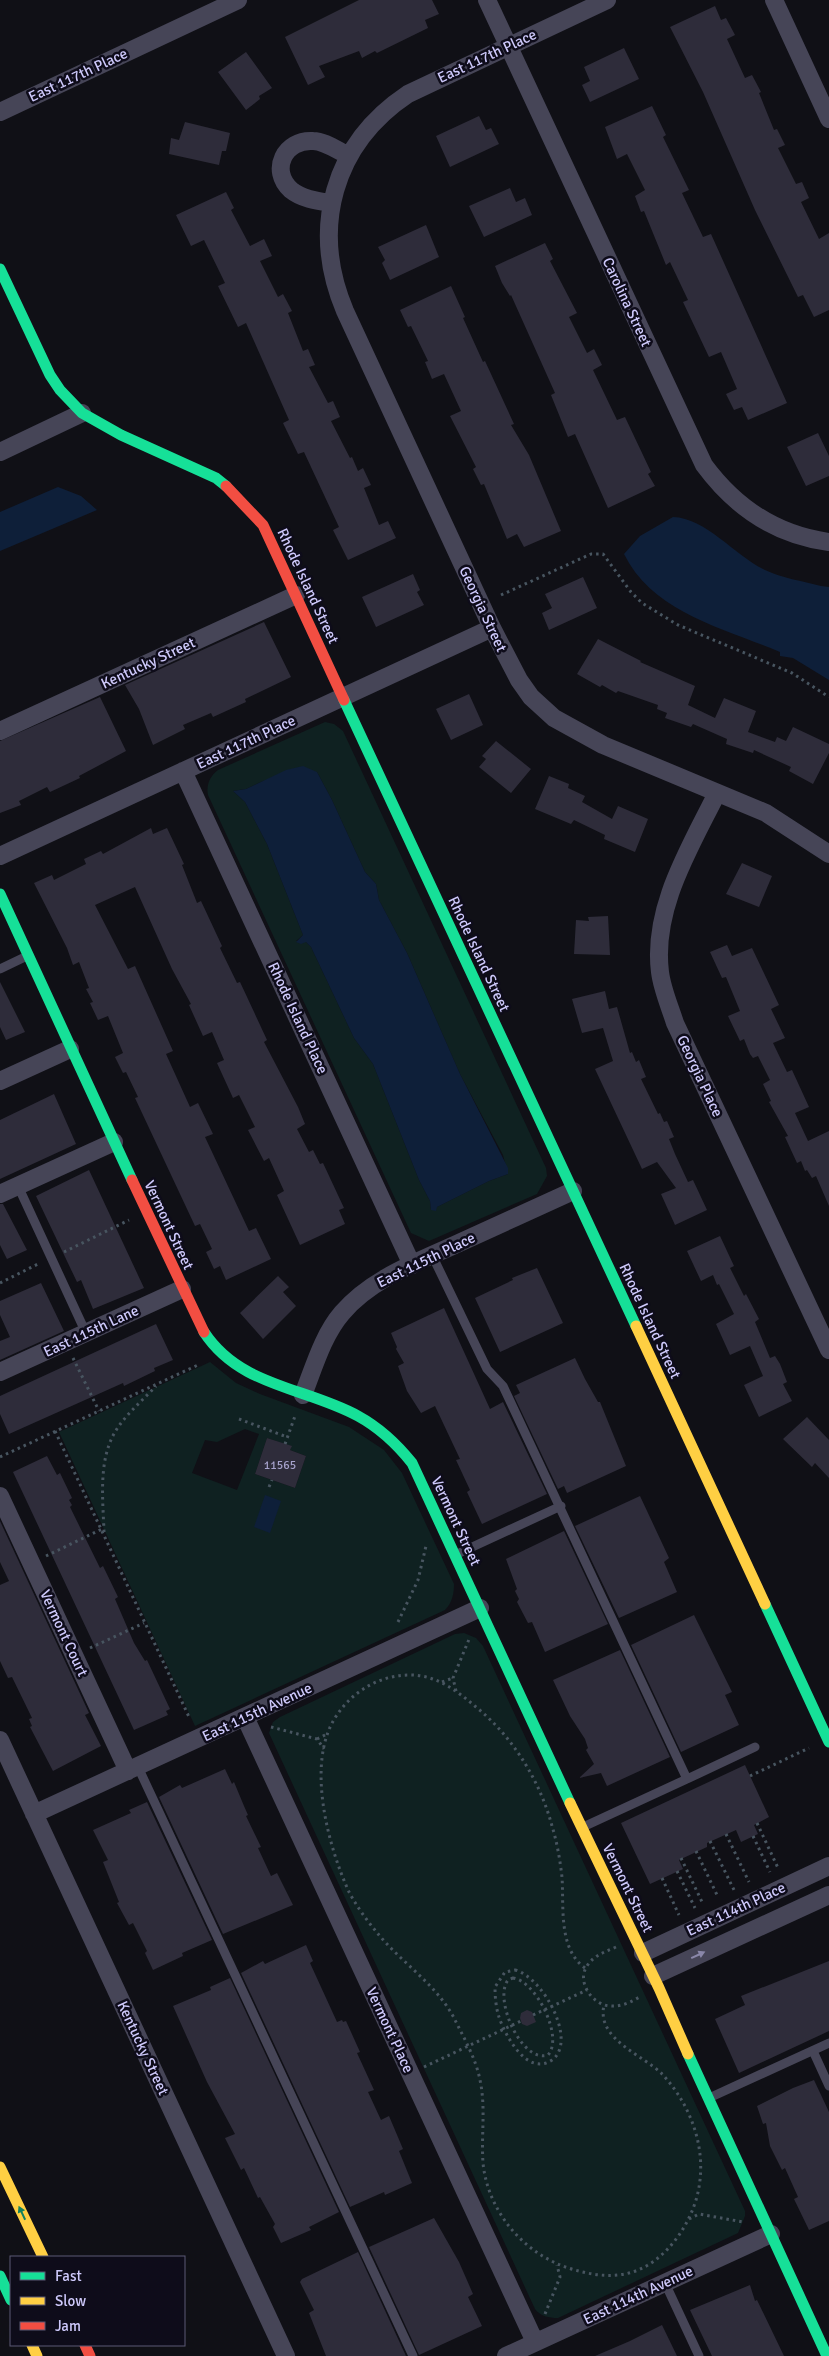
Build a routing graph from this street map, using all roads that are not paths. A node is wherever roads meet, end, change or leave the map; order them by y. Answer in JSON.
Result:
{"nodes":[{"id":1,"x":238,"y":0,"type":"edge"},
{"id":2,"x":487,"y":0,"type":"edge"},
{"id":3,"x":607,"y":0,"type":"edge"},
{"id":4,"x":774,"y":0,"type":"edge"},
{"id":5,"x":508,"y":46,"type":"junction"},
{"id":6,"x":0,"y":112,"type":"edge"},
{"id":7,"x":829,"y":119,"type":"edge"},
{"id":8,"x":374,"y":121,"type":"joint"},
{"id":9,"x":349,"y":156,"type":"junction"},
{"id":10,"x":331,"y":204,"type":"junction"},
{"id":11,"x":0,"y":270,"type":"edge"},
{"id":12,"x":82,"y":413,"type":"junction"},
{"id":13,"x":0,"y":452,"type":"edge"},
{"id":14,"x":829,"y":542,"type":"edge"},
{"id":15,"x":296,"y":595,"type":"junction"},
{"id":16,"x":492,"y":628,"type":"junction"},
{"id":17,"x":343,"y":697,"type":"junction"},
{"id":18,"x":0,"y":731,"type":"edge"},
{"id":19,"x":183,"y":771,"type":"junction"},
{"id":20,"x":717,"y":793,"type":"junction"},
{"id":21,"x":829,"y":854,"type":"edge"},
{"id":22,"x":0,"y":856,"type":"edge"},
{"id":23,"x":0,"y":894,"type":"edge"},
{"id":24,"x":28,"y":956,"type":"junction"},
{"id":25,"x":0,"y":969,"type":"edge"},
{"id":26,"x":70,"y":1049,"type":"junction"},
{"id":27,"x":0,"y":1081,"type":"edge"},
{"id":28,"x":114,"y":1142,"type":"junction"},
{"id":29,"x":18,"y":1186,"type":"junction"},
{"id":30,"x":573,"y":1191,"type":"junction"},
{"id":31,"x":0,"y":1194,"type":"edge"},
{"id":32,"x":432,"y":1255,"type":"junction"},
{"id":33,"x":412,"y":1265,"type":"junction"},
{"id":34,"x":182,"y":1289,"type":"junction"},
{"id":35,"x":86,"y":1333,"type":"junction"},
{"id":36,"x":829,"y":1350,"type":"edge"},
{"id":37,"x":0,"y":1372,"type":"edge"},
{"id":38,"x":303,"y":1395,"type":"junction"},
{"id":39,"x":0,"y":1496,"type":"edge"},
{"id":40,"x":561,"y":1506,"type":"junction"},
{"id":41,"x":454,"y":1555,"type":"junction"},
{"id":42,"x":480,"y":1608,"type":"junction"},
{"id":43,"x":245,"y":1717,"type":"junction"},
{"id":44,"x":0,"y":1740,"type":"edge"},
{"id":45,"x":828,"y":1741,"type":"edge"},
{"id":46,"x":755,"y":1747,"type":"dead end"},
{"id":47,"x":133,"y":1769,"type":"junction"},
{"id":48,"x":687,"y":1779,"type":"junction"},
{"id":49,"x":34,"y":1814,"type":"junction"},
{"id":50,"x":582,"y":1828,"type":"junction"},
{"id":51,"x":829,"y":1866,"type":"edge"},
{"id":52,"x":829,"y":1895,"type":"edge"},
{"id":53,"x":643,"y":1953,"type":"junction"},
{"id":54,"x":653,"y":1976,"type":"junction"},
{"id":55,"x":829,"y":2043,"type":"edge"},
{"id":56,"x":812,"y":2051,"type":"junction"},
{"id":57,"x":829,"y":2086,"type":"edge"},
{"id":58,"x":708,"y":2099,"type":"junction"},
{"id":59,"x":0,"y":2167,"type":"edge"},
{"id":60,"x":771,"y":2234,"type":"junction"},
{"id":61,"x":43,"y":2256,"type":"edge"},
{"id":62,"x":0,"y":2276,"type":"edge"},
{"id":63,"x":665,"y":2283,"type":"junction"},
{"id":64,"x":10,"y":2298,"type":"edge"},
{"id":65,"x":535,"y":2342,"type":"junction"},
{"id":66,"x":286,"y":2356,"type":"edge"},
{"id":67,"x":412,"y":2356,"type":"edge"},
{"id":68,"x":506,"y":2356,"type":"edge"},
{"id":69,"x":699,"y":2356,"type":"edge"},
{"id":70,"x":827,"y":2356,"type":"edge"}],
"edges":[{"from":1,"to":6,"type":"street","name":"East 117th Place"},
{"from":2,"to":5,"type":"street","name":"Carolina Street"},
{"from":3,"to":5,"type":"street","name":"East 117th Place"},
{"from":4,"to":7,"type":"street"},
{"from":5,"to":8,"type":"street","name":"East 117th Place"},
{"from":5,"to":14,"type":"street","name":"Carolina Street"},
{"from":8,"to":9,"type":"street","name":"Georgia Street"},
{"from":9,"to":10,"type":"street","name":"Georgia Street"},
{"from":9,"to":10,"type":"street"},
{"from":10,"to":16,"type":"street","name":"Georgia Street"},
{"from":11,"to":12,"type":"main road","name":"Rhode Island Street"},
{"from":12,"to":13,"type":"street"},
{"from":12,"to":15,"type":"main road","name":"Rhode Island Street"},
{"from":15,"to":17,"type":"main road","name":"Rhode Island Street"},
{"from":15,"to":18,"type":"street","name":"Kentucky Street"},
{"from":16,"to":17,"type":"street","name":"East 117th Place"},
{"from":16,"to":20,"type":"street","name":"Georgia Street"},
{"from":17,"to":19,"type":"street","name":"East 117th Place"},
{"from":17,"to":30,"type":"main road","name":"Rhode Island Street"},
{"from":19,"to":22,"type":"street","name":"East 117th Place"},
{"from":19,"to":33,"type":"street","name":"Rhode Island Place"},
{"from":20,"to":21,"type":"street","name":"Georgia Street"},
{"from":20,"to":36,"type":"street","name":"Georgia Place"},
{"from":23,"to":24,"type":"main road","name":"Vermont Street"},
{"from":24,"to":25,"type":"lane"},
{"from":24,"to":26,"type":"main road","name":"Vermont Street"},
{"from":26,"to":27,"type":"street"},
{"from":26,"to":28,"type":"main road","name":"Vermont Street"},
{"from":28,"to":29,"type":"street"},
{"from":28,"to":34,"type":"main road","name":"Vermont Street"},
{"from":29,"to":31,"type":"street"},
{"from":29,"to":35,"type":"lane"},
{"from":30,"to":32,"type":"street","name":"East 115th Place"},
{"from":30,"to":45,"type":"main road","name":"Rhode Island Street"},
{"from":32,"to":33,"type":"street","name":"East 115th Place"},
{"from":32,"to":40,"type":"lane"},
{"from":33,"to":38,"type":"street","name":"East 115th Place"},
{"from":34,"to":35,"type":"street","name":"East 115th Lane"},
{"from":34,"to":38,"type":"main road","name":"Vermont Street"},
{"from":35,"to":37,"type":"street","name":"East 115th Lane"},
{"from":38,"to":41,"type":"main road","name":"Vermont Street"},
{"from":39,"to":47,"type":"street","name":"Vermont Court"},
{"from":40,"to":41,"type":"lane"},
{"from":40,"to":48,"type":"lane"},
{"from":41,"to":42,"type":"main road","name":"Vermont Street"},
{"from":42,"to":43,"type":"street","name":"East 115th Avenue"},
{"from":42,"to":50,"type":"main road","name":"Vermont Street"},
{"from":43,"to":47,"type":"street","name":"East 115th Avenue"},
{"from":43,"to":65,"type":"street","name":"Vermont Place"},
{"from":44,"to":49,"type":"street","name":"Kentucky Street"},
{"from":46,"to":48,"type":"lane"},
{"from":47,"to":49,"type":"street","name":"East 115th Avenue"},
{"from":47,"to":67,"type":"lane"},
{"from":48,"to":50,"type":"lane"},
{"from":49,"to":66,"type":"street","name":"Kentucky Street"},
{"from":50,"to":53,"type":"main road","name":"Vermont Street"},
{"from":51,"to":53,"type":"street","name":"East 114th Place"},
{"from":54,"to":52,"type":"street","name":"East 114th Place","one_way":true},
{"from":53,"to":54,"type":"main road","name":"Vermont Street"},
{"from":54,"to":58,"type":"main road","name":"Vermont Street"},
{"from":55,"to":56,"type":"lane"},
{"from":56,"to":57,"type":"lane"},
{"from":56,"to":58,"type":"lane"},
{"from":58,"to":60,"type":"main road","name":"Vermont Street"},
{"from":61,"to":59,"type":"main road","one_way":true},
{"from":60,"to":63,"type":"street","name":"East 114th Avenue"},
{"from":60,"to":70,"type":"main road","name":"Vermont Street"},
{"from":62,"to":64,"type":"main road"},
{"from":63,"to":65,"type":"street","name":"East 114th Avenue"},
{"from":63,"to":69,"type":"lane"},
{"from":65,"to":68,"type":"street","name":"East 114th Avenue"}]}
